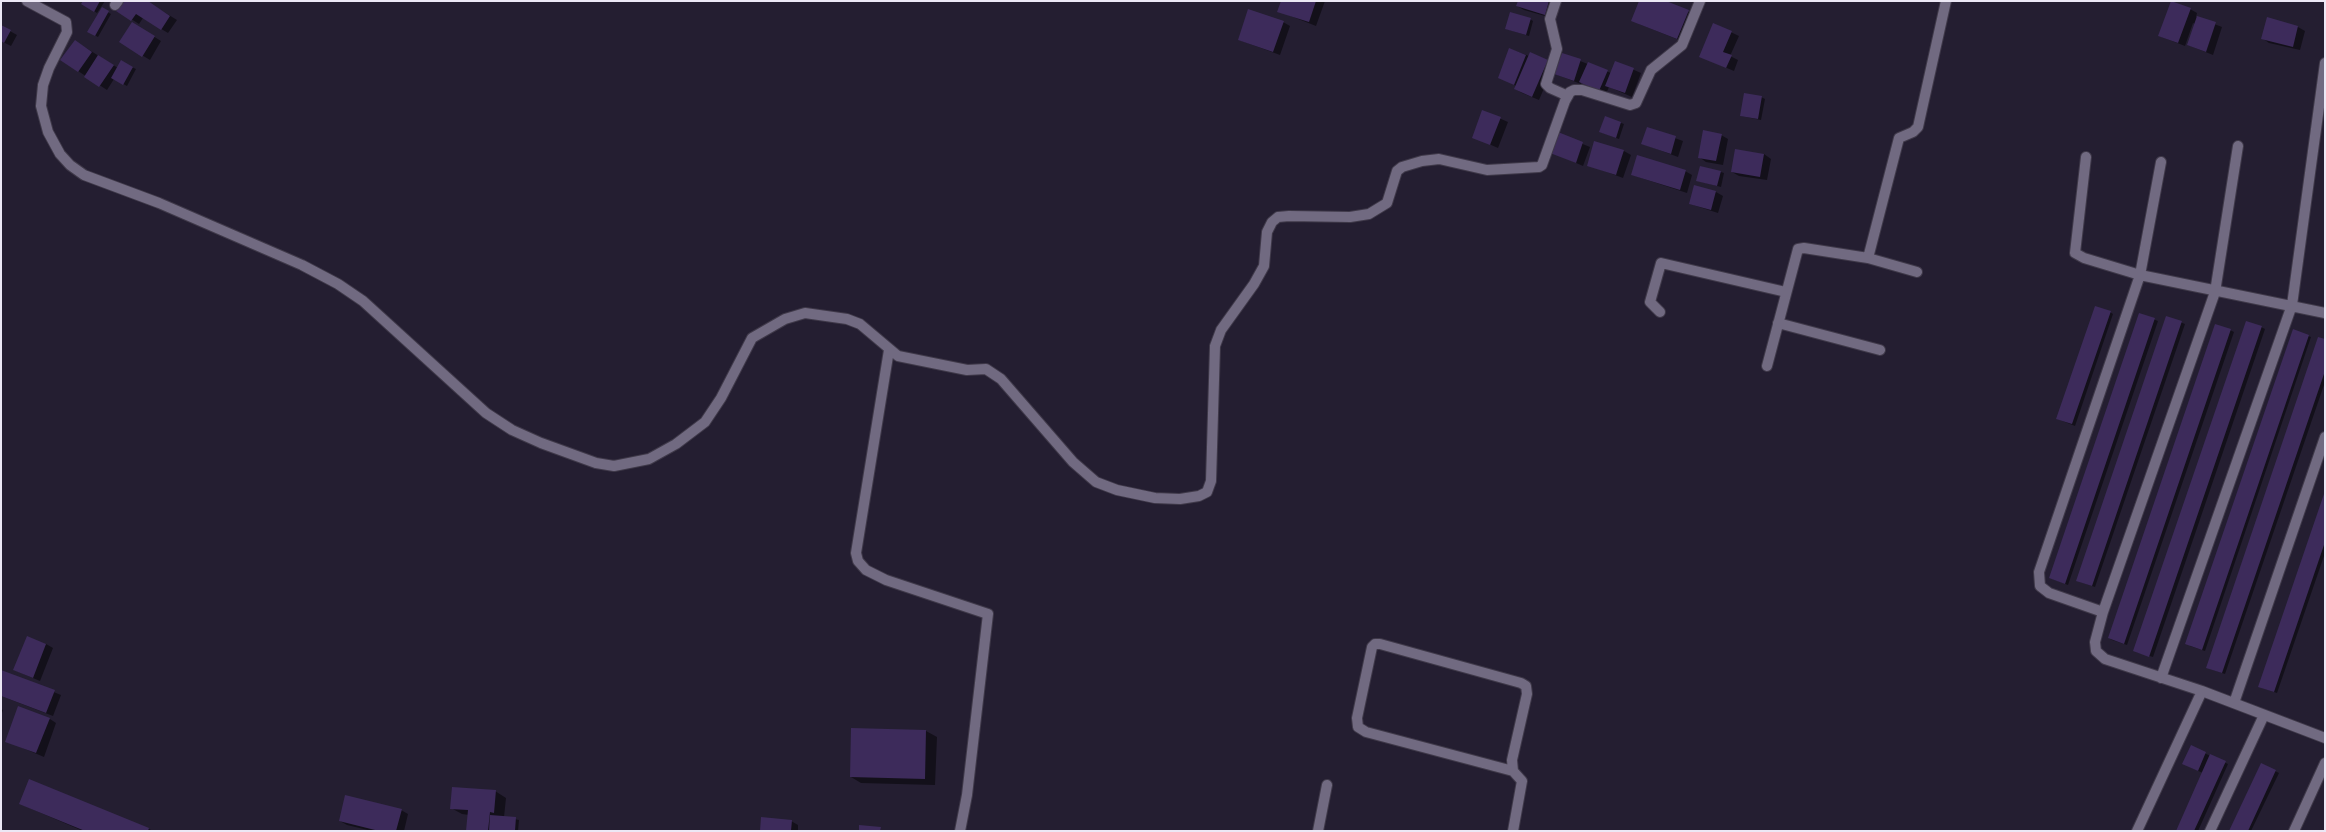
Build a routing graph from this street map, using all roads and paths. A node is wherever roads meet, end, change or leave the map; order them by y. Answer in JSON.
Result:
{"nodes":[{"id":1,"x":27,"y":1,"type":"edge"},
{"id":2,"x":1556,"y":1,"type":"edge"},
{"id":3,"x":1700,"y":1,"type":"edge"},
{"id":4,"x":1946,"y":1,"type":"edge"},
{"id":5,"x":2325,"y":63,"type":"edge"},
{"id":6,"x":1568,"y":96,"type":"junction"},
{"id":7,"x":2238,"y":146,"type":"dead end"},
{"id":8,"x":2086,"y":157,"type":"dead end"},
{"id":9,"x":2161,"y":162,"type":"dead end"},
{"id":10,"x":1868,"y":258,"type":"junction"},
{"id":11,"x":1917,"y":272,"type":"dead end"},
{"id":12,"x":2140,"y":275,"type":"junction"},
{"id":13,"x":1786,"y":292,"type":"junction"},
{"id":14,"x":2215,"y":292,"type":"junction"},
{"id":15,"x":2292,"y":305,"type":"junction"},
{"id":16,"x":1660,"y":312,"type":"dead end"},
{"id":17,"x":2325,"y":313,"type":"edge"},
{"id":18,"x":1778,"y":323,"type":"junction"},
{"id":19,"x":889,"y":350,"type":"junction"},
{"id":20,"x":1880,"y":350,"type":"dead end"},
{"id":21,"x":1767,"y":366,"type":"dead end"},
{"id":22,"x":2325,"y":437,"type":"edge"},
{"id":23,"x":2103,"y":612,"type":"junction"},
{"id":24,"x":2161,"y":678,"type":"junction"},
{"id":25,"x":2202,"y":691,"type":"junction"},
{"id":26,"x":2234,"y":703,"type":"junction"},
{"id":27,"x":2264,"y":715,"type":"junction"},
{"id":28,"x":2325,"y":738,"type":"edge"},
{"id":29,"x":2325,"y":763,"type":"edge"},
{"id":30,"x":1513,"y":771,"type":"junction"},
{"id":31,"x":1327,"y":785,"type":"dead end"},
{"id":32,"x":960,"y":831,"type":"edge"},
{"id":33,"x":1318,"y":831,"type":"edge"},
{"id":34,"x":1513,"y":831,"type":"edge"},
{"id":35,"x":2137,"y":831,"type":"edge"},
{"id":36,"x":2210,"y":831,"type":"edge"},
{"id":37,"x":2294,"y":831,"type":"edge"}],
"edges":[{"from":1,"to":19,"type":"street"},
{"from":2,"to":6,"type":"street"},
{"from":3,"to":6,"type":"street"},
{"from":4,"to":10,"type":"street"},
{"from":5,"to":15,"type":"street"},
{"from":6,"to":19,"type":"street"},
{"from":7,"to":14,"type":"street"},
{"from":8,"to":12,"type":"street"},
{"from":9,"to":12,"type":"street"},
{"from":10,"to":11,"type":"street"},
{"from":10,"to":13,"type":"street"},
{"from":12,"to":14,"type":"street"},
{"from":12,"to":23,"type":"street"},
{"from":13,"to":16,"type":"street"},
{"from":13,"to":18,"type":"street"},
{"from":14,"to":15,"type":"street"},
{"from":14,"to":23,"type":"street"},
{"from":15,"to":17,"type":"street"},
{"from":15,"to":24,"type":"street"},
{"from":18,"to":20,"type":"street"},
{"from":18,"to":21,"type":"street"},
{"from":19,"to":32,"type":"street"},
{"from":22,"to":26,"type":"street"},
{"from":23,"to":24,"type":"street"},
{"from":24,"to":25,"type":"street"},
{"from":25,"to":26,"type":"street"},
{"from":25,"to":35,"type":"street"},
{"from":26,"to":27,"type":"street"},
{"from":27,"to":28,"type":"street"},
{"from":27,"to":36,"type":"street"},
{"from":29,"to":37,"type":"street"},
{"from":30,"to":30,"type":"street"},
{"from":30,"to":34,"type":"street"},
{"from":31,"to":33,"type":"street"}]}
